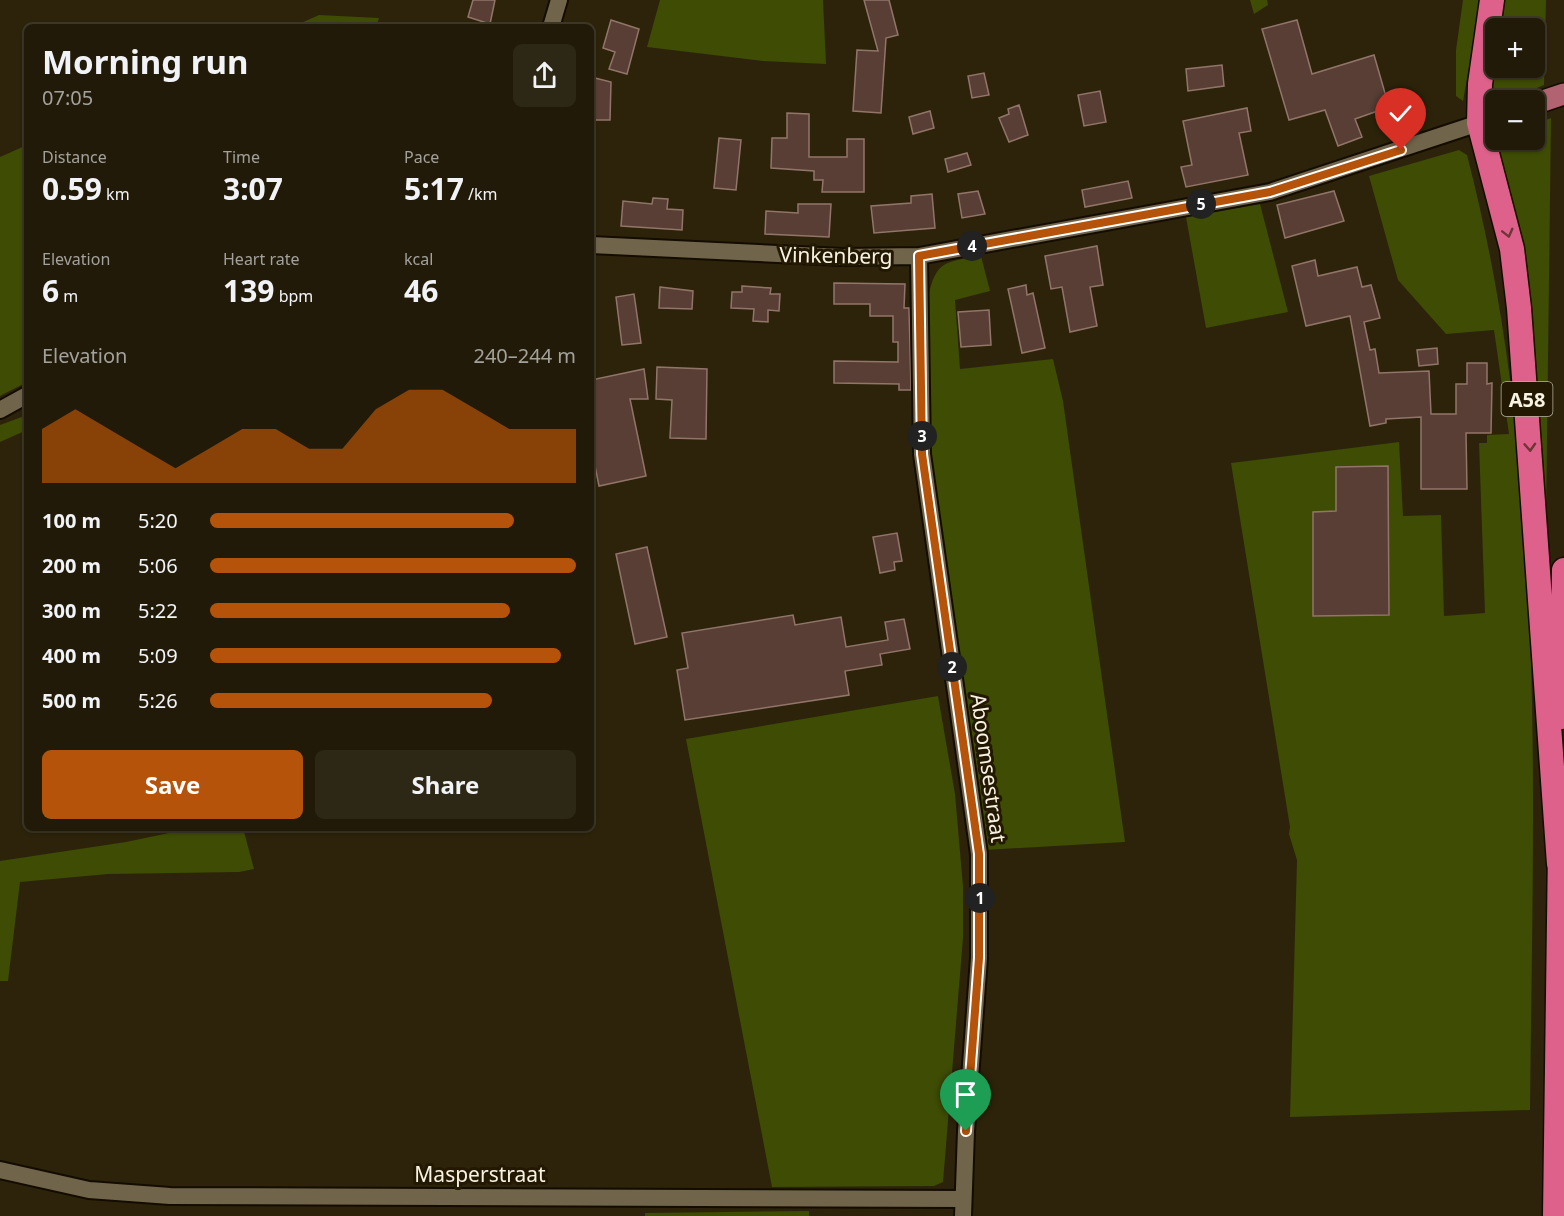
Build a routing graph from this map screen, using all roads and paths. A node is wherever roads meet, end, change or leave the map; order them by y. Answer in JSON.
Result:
{"nodes":[{"id":1,"x":560,"y":0,"type":"edge"},
{"id":2,"x":1492,"y":0,"type":"edge"},
{"id":3,"x":552,"y":24,"type":"edge"},
{"id":4,"x":1564,"y":94,"type":"edge"},
{"id":5,"x":1545,"y":100,"type":"edge"},
{"id":6,"x":1485,"y":110,"type":"edge"},
{"id":7,"x":1485,"y":121,"type":"edge"},
{"id":8,"x":1493,"y":150,"type":"edge"},
{"id":9,"x":594,"y":245,"type":"edge"},
{"id":10,"x":919,"y":256,"type":"junction"},
{"id":11,"x":24,"y":397,"type":"edge"},
{"id":12,"x":0,"y":410,"type":"edge"},
{"id":13,"x":1564,"y":570,"type":"edge"},
{"id":14,"x":1559,"y":864,"type":"junction"},
{"id":15,"x":0,"y":1170,"type":"edge"},
{"id":16,"x":962,"y":1208,"type":"edge"},
{"id":17,"x":1555,"y":1216,"type":"edge"}],
"edges":[{"from":1,"to":3,"type":"street"},
{"from":2,"to":6,"type":"highway","number":"A58"},
{"from":4,"to":5,"type":"main road"},
{"from":7,"to":10,"type":"street","name":"Vinkenberg"},
{"from":8,"to":14,"type":"highway","number":"A58","one_way":true},
{"from":9,"to":10,"type":"street","name":"Vinkenberg"},
{"from":10,"to":16,"type":"street","name":"Aboomsestraat"},
{"from":11,"to":12,"type":"street"},
{"from":13,"to":14,"type":"highway","number":"A58"},
{"from":14,"to":17,"type":"highway","number":"A58"},
{"from":15,"to":16,"type":"street","name":"Masperstraat"}]}
